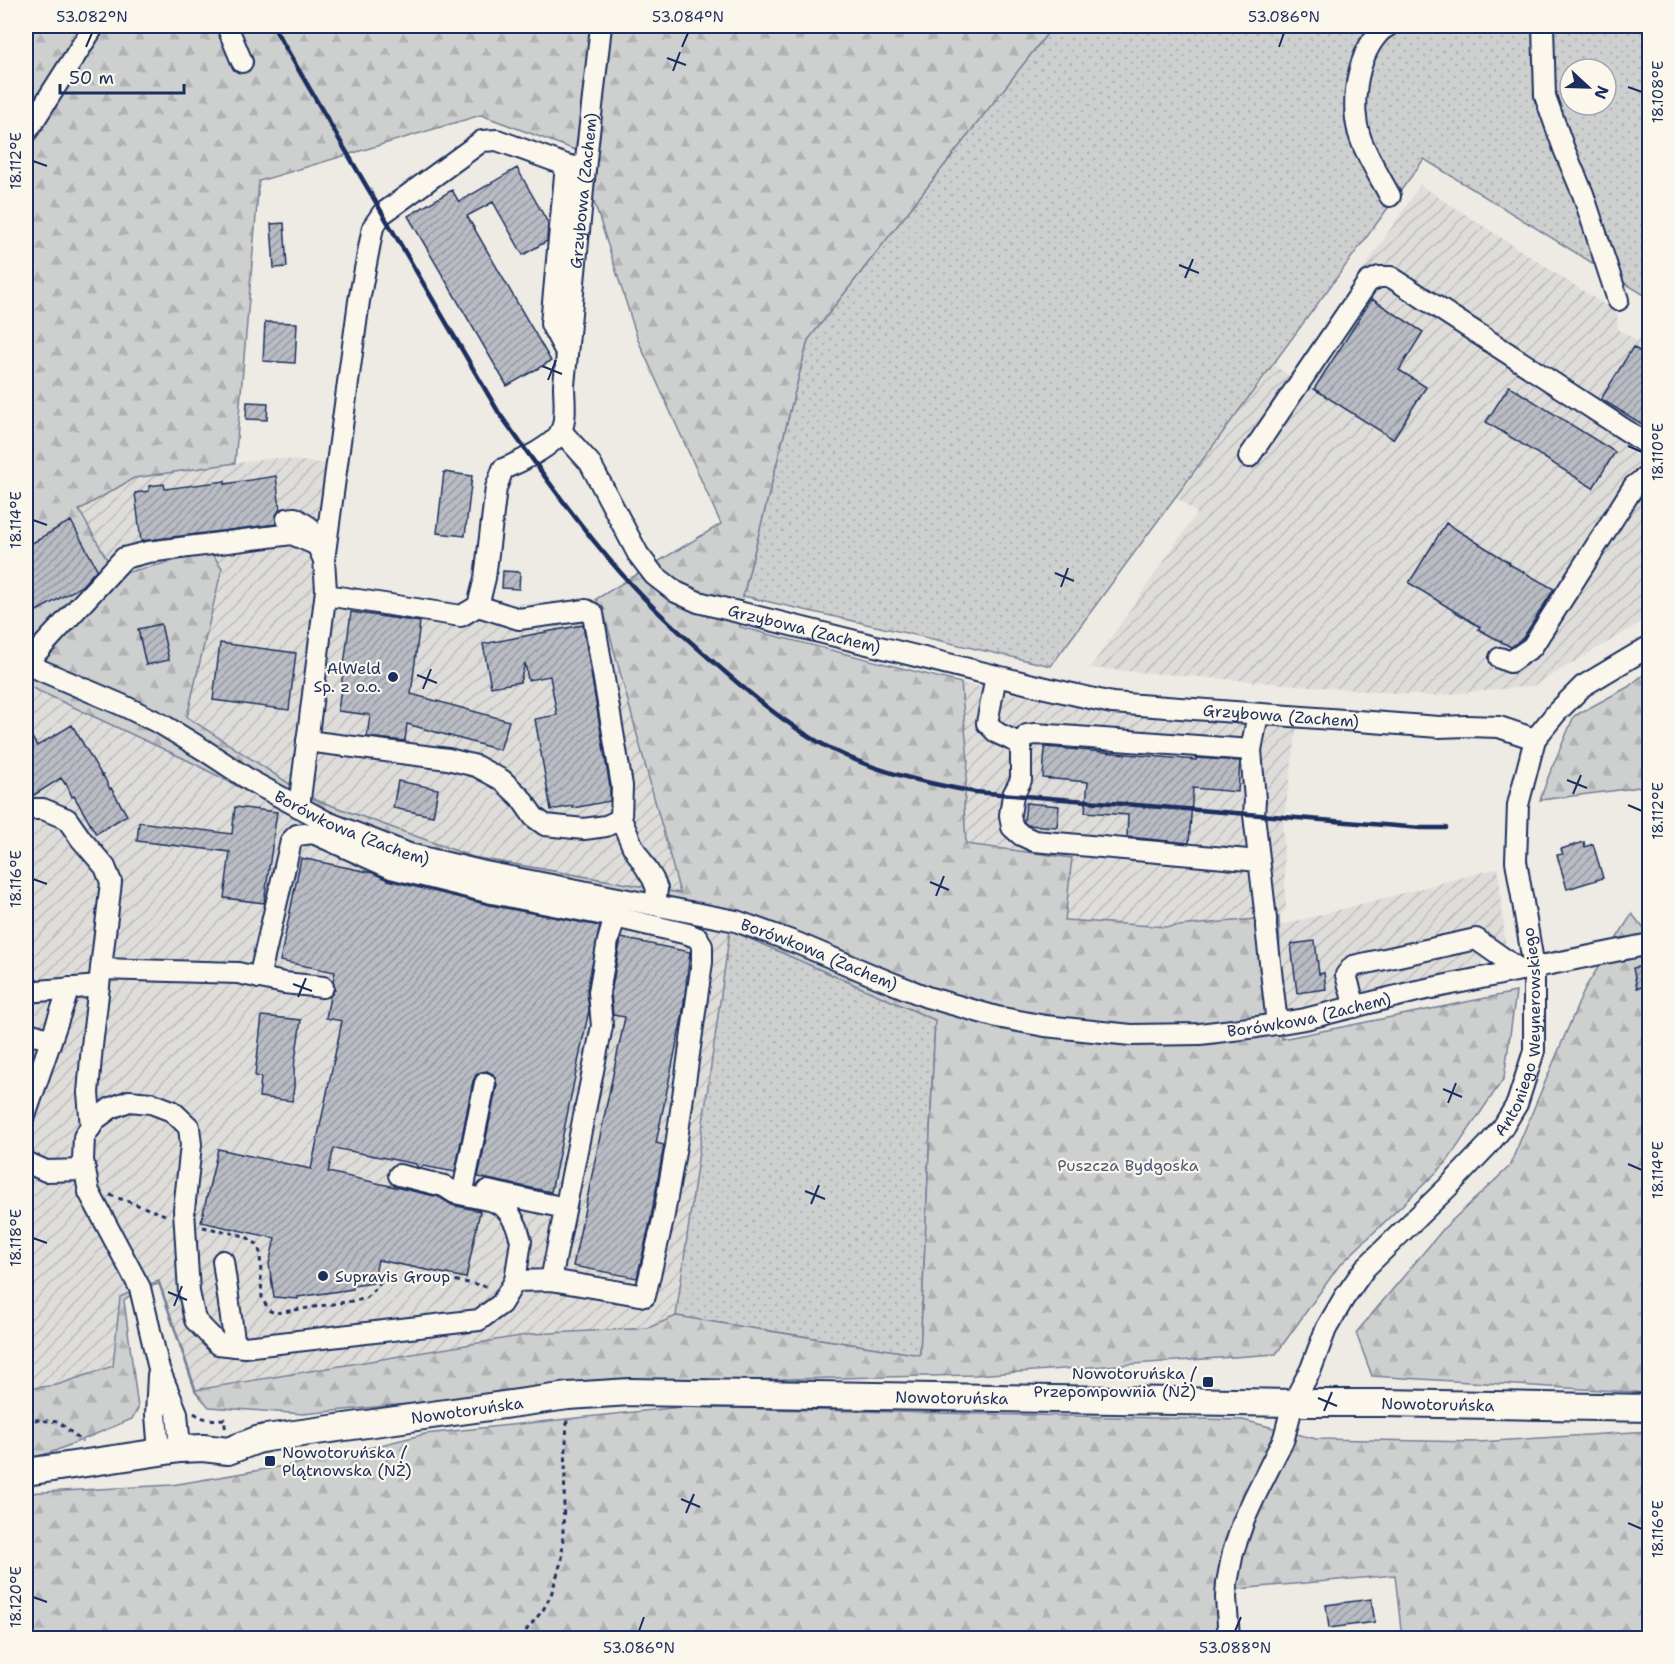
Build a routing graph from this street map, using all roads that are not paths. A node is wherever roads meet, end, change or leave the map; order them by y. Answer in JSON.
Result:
{"nodes":[{"id":1,"x":94,"y":26,"type":"edge"},
{"id":2,"x":227,"y":26,"type":"edge"},
{"id":3,"x":602,"y":26,"type":"edge"},
{"id":4,"x":1388,"y":26,"type":"edge"},
{"id":5,"x":1543,"y":26,"type":"edge"},
{"id":6,"x":242,"y":62,"type":"dead end"},
{"id":7,"x":26,"y":133,"type":"edge"},
{"id":8,"x":575,"y":167,"type":"junction"},
{"id":9,"x":1390,"y":196,"type":"dead end"},
{"id":10,"x":1618,"y":300,"type":"dead end"},
{"id":11,"x":561,"y":431,"type":"junction"},
{"id":12,"x":1650,"y":446,"type":"edge"},
{"id":13,"x":1249,"y":457,"type":"dead end"},
{"id":14,"x":1650,"y":474,"type":"edge"},
{"id":15,"x":287,"y":519,"type":"dead end"},
{"id":16,"x":321,"y":553,"type":"junction"},
{"id":17,"x":326,"y":595,"type":"junction"},
{"id":18,"x":478,"y":606,"type":"junction"},
{"id":19,"x":1650,"y":646,"type":"edge"},
{"id":20,"x":1500,"y":658,"type":"dead end"},
{"id":21,"x":26,"y":664,"type":"edge"},
{"id":22,"x":996,"y":676,"type":"junction"},
{"id":23,"x":1258,"y":714,"type":"junction"},
{"id":24,"x":1535,"y":739,"type":"junction"},
{"id":25,"x":307,"y":741,"type":"junction"},
{"id":26,"x":1021,"y":744,"type":"junction"},
{"id":27,"x":1251,"y":750,"type":"junction"},
{"id":28,"x":299,"y":807,"type":"junction"},
{"id":29,"x":26,"y":808,"type":"edge"},
{"id":30,"x":621,"y":819,"type":"junction"},
{"id":31,"x":1259,"y":861,"type":"junction"},
{"id":32,"x":655,"y":905,"type":"junction"},
{"id":33,"x":615,"y":917,"type":"junction"},
{"id":34,"x":1650,"y":944,"type":"edge"},
{"id":35,"x":1527,"y":969,"type":"junction"},
{"id":36,"x":100,"y":978,"type":"junction"},
{"id":37,"x":259,"y":978,"type":"junction"},
{"id":38,"x":323,"y":987,"type":"dead end"},
{"id":39,"x":69,"y":988,"type":"junction"},
{"id":40,"x":26,"y":992,"type":"edge"},
{"id":41,"x":1355,"y":1007,"type":"junction"},
{"id":42,"x":1277,"y":1024,"type":"junction"},
{"id":43,"x":26,"y":1032,"type":"edge"},
{"id":44,"x":51,"y":1040,"type":"junction"},
{"id":45,"x":485,"y":1083,"type":"dead end"},
{"id":46,"x":26,"y":1113,"type":"edge"},
{"id":47,"x":91,"y":1127,"type":"junction"},
{"id":48,"x":26,"y":1162,"type":"edge"},
{"id":49,"x":399,"y":1175,"type":"dead end"},
{"id":50,"x":86,"y":1178,"type":"junction"},
{"id":51,"x":444,"y":1186,"type":"junction"},
{"id":52,"x":464,"y":1186,"type":"junction"},
{"id":53,"x":565,"y":1208,"type":"junction"},
{"id":54,"x":223,"y":1261,"type":"dead end"},
{"id":55,"x":551,"y":1280,"type":"junction"},
{"id":56,"x":512,"y":1287,"type":"junction"},
{"id":57,"x":235,"y":1346,"type":"junction"},
{"id":58,"x":1293,"y":1403,"type":"junction"},
{"id":59,"x":1650,"y":1408,"type":"edge"},
{"id":60,"x":181,"y":1450,"type":"junction"},
{"id":61,"x":26,"y":1472,"type":"edge"},
{"id":62,"x":1229,"y":1638,"type":"edge"}],
"edges":[{"from":1,"to":7,"type":"street"},
{"from":2,"to":6,"type":"street"},
{"from":3,"to":8,"type":"street","name":"Grzybowa (Zachem)"},
{"from":4,"to":9,"type":"street"},
{"from":5,"to":10,"type":"street"},
{"from":8,"to":11,"type":"street","name":"Grzybowa (Zachem)"},
{"from":8,"to":16,"type":"street"},
{"from":11,"to":18,"type":"street"},
{"from":11,"to":22,"type":"street","name":"Grzybowa (Zachem)"},
{"from":12,"to":13,"type":"street"},
{"from":14,"to":20,"type":"street"},
{"from":15,"to":16,"type":"street"},
{"from":16,"to":17,"type":"street"},
{"from":16,"to":21,"type":"street"},
{"from":17,"to":18,"type":"street"},
{"from":17,"to":25,"type":"street"},
{"from":18,"to":30,"type":"street"},
{"from":19,"to":24,"type":"street","name":"Antoniego Weynerowskiego"},
{"from":21,"to":28,"type":"street","name":"Borówkowa (Zachem)"},
{"from":22,"to":23,"type":"street","name":"Grzybowa (Zachem)"},
{"from":22,"to":26,"type":"street"},
{"from":23,"to":24,"type":"street","name":"Grzybowa (Zachem)"},
{"from":23,"to":27,"type":"street"},
{"from":24,"to":35,"type":"street","name":"Antoniego Weynerowskiego"},
{"from":25,"to":28,"type":"street"},
{"from":25,"to":30,"type":"street"},
{"from":26,"to":27,"type":"street"},
{"from":26,"to":31,"type":"street"},
{"from":27,"to":31,"type":"street"},
{"from":28,"to":32,"type":"street","name":"Borówkowa (Zachem)"},
{"from":29,"to":36,"type":"street"},
{"from":30,"to":32,"type":"street"},
{"from":31,"to":42,"type":"street"},
{"from":32,"to":42,"type":"street","name":"Borówkowa (Zachem)"},
{"from":33,"to":37,"type":"street"},
{"from":33,"to":53,"type":"street"},
{"from":33,"to":55,"type":"street"},
{"from":34,"to":35,"type":"street","name":"Borówkowa (Zachem)"},
{"from":35,"to":41,"type":"street","name":"Borówkowa (Zachem)"},
{"from":35,"to":41,"type":"street"},
{"from":35,"to":58,"type":"street","name":"Antoniego Weynerowskiego"},
{"from":36,"to":37,"type":"street"},
{"from":36,"to":39,"type":"street"},
{"from":36,"to":47,"type":"street"},
{"from":37,"to":38,"type":"street"},
{"from":39,"to":40,"type":"street"},
{"from":39,"to":44,"type":"street"},
{"from":41,"to":42,"type":"street","name":"Borówkowa (Zachem)"},
{"from":43,"to":44,"type":"street"},
{"from":44,"to":46,"type":"street"},
{"from":45,"to":52,"type":"street"},
{"from":47,"to":50,"type":"street"},
{"from":47,"to":57,"type":"street"},
{"from":48,"to":50,"type":"street"},
{"from":49,"to":51,"type":"street"},
{"from":50,"to":60,"type":"street"},
{"from":51,"to":52,"type":"street"},
{"from":51,"to":56,"type":"street"},
{"from":52,"to":53,"type":"street"},
{"from":53,"to":55,"type":"street"},
{"from":54,"to":57,"type":"street"},
{"from":55,"to":56,"type":"street"},
{"from":56,"to":57,"type":"street"},
{"from":58,"to":59,"type":"main road","name":"Nowotoruńska"},
{"from":58,"to":60,"type":"main road","name":"Nowotoruńska"},
{"from":58,"to":62,"type":"street","name":"Antoniego Weynerowskiego"},
{"from":60,"to":61,"type":"main road","name":"Nowotoruńska"}]}
